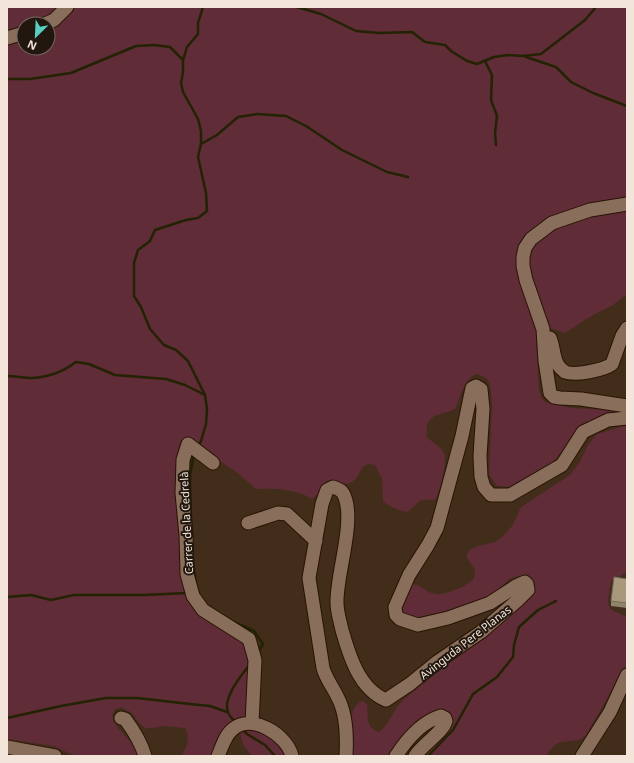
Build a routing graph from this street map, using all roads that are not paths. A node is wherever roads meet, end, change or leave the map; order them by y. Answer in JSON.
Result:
{"nodes":[{"id":1,"x":67,"y":7,"type":"edge"},
{"id":2,"x":56,"y":18,"type":"edge"},
{"id":3,"x":627,"y":204,"type":"edge"},
{"id":4,"x":543,"y":328,"type":"junction"},
{"id":5,"x":627,"y":328,"type":"edge"},
{"id":6,"x":627,"y":406,"type":"edge"},
{"id":7,"x":627,"y":418,"type":"edge"},
{"id":8,"x":213,"y":464,"type":"dead end"},
{"id":9,"x":248,"y":523,"type":"dead end"},
{"id":10,"x":316,"y":541,"type":"junction"},
{"id":11,"x":627,"y":675,"type":"edge"},
{"id":12,"x":121,"y":718,"type":"dead end"},
{"id":13,"x":252,"y":723,"type":"junction"},
{"id":14,"x":7,"y":747,"type":"edge"},
{"id":15,"x":55,"y":756,"type":"edge"},
{"id":16,"x":146,"y":756,"type":"edge"},
{"id":17,"x":218,"y":756,"type":"edge"},
{"id":18,"x":292,"y":756,"type":"edge"},
{"id":19,"x":346,"y":756,"type":"edge"},
{"id":20,"x":396,"y":756,"type":"edge"},
{"id":21,"x":415,"y":756,"type":"edge"},
{"id":22,"x":582,"y":756,"type":"edge"}],
"edges":[{"from":1,"to":2,"type":"street"},
{"from":3,"to":4,"type":"street"},
{"from":4,"to":5,"type":"street"},
{"from":4,"to":6,"type":"street"},
{"from":7,"to":10,"type":"street","name":"Avinguda Pere Planas"},
{"from":8,"to":13,"type":"street","name":"Carrer de la Cedrelà"},
{"from":9,"to":10,"type":"street"},
{"from":10,"to":19,"type":"street","name":"Avinguda Pere Planas"},
{"from":11,"to":22,"type":"street"},
{"from":12,"to":16,"type":"street"},
{"from":13,"to":17,"type":"street"},
{"from":13,"to":18,"type":"street"},
{"from":14,"to":15,"type":"street"},
{"from":20,"to":21,"type":"street"}]}
